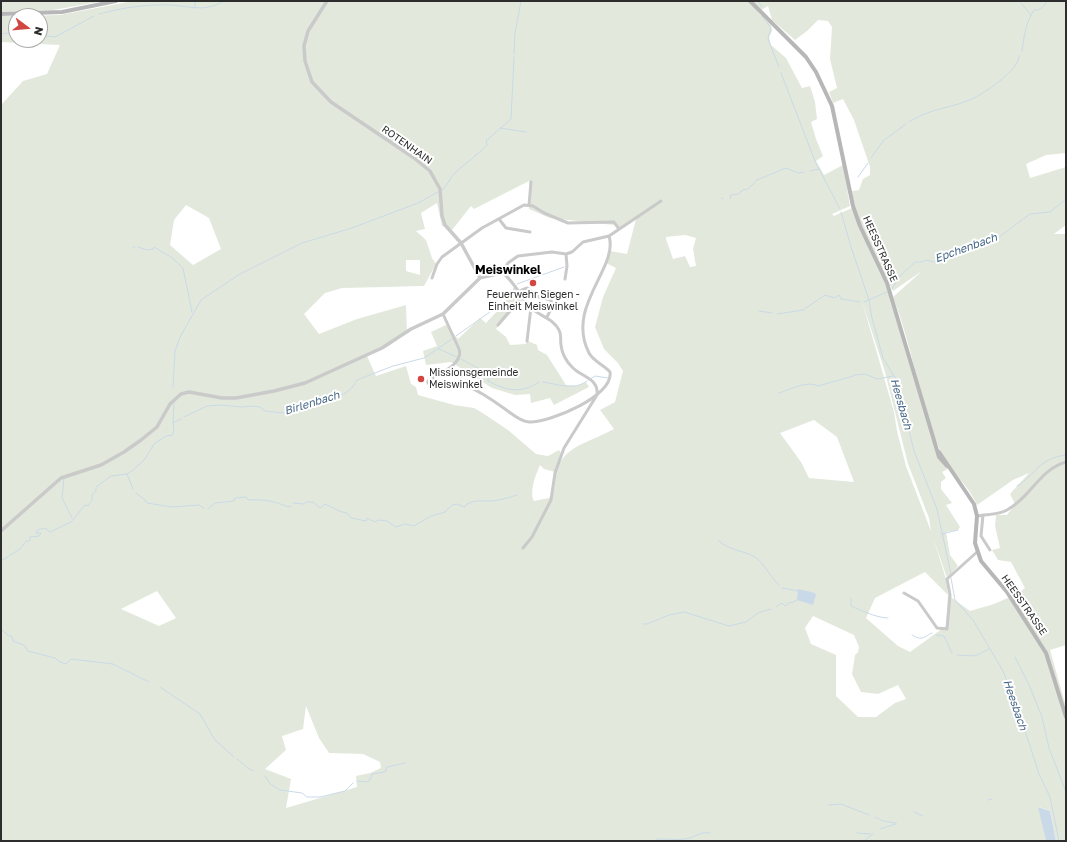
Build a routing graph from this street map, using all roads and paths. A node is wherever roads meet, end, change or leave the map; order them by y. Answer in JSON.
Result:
{"nodes":[{"id":1,"x":116,"y":1,"type":"edge"},
{"id":2,"x":327,"y":1,"type":"edge"},
{"id":3,"x":750,"y":1,"type":"edge"},
{"id":4,"x":1,"y":14,"type":"edge"},
{"id":5,"x":531,"y":182,"type":"dead end"},
{"id":6,"x":661,"y":201,"type":"dead end"},
{"id":7,"x":529,"y":205,"type":"junction"},
{"id":8,"x":499,"y":219,"type":"junction"},
{"id":9,"x":619,"y":229,"type":"junction"},
{"id":10,"x":530,"y":232,"type":"dead end"},
{"id":11,"x":609,"y":236,"type":"junction"},
{"id":12,"x":461,"y":243,"type":"junction"},
{"id":13,"x":566,"y":254,"type":"junction"},
{"id":14,"x":503,"y":273,"type":"junction"},
{"id":15,"x":432,"y":278,"type":"dead end"},
{"id":16,"x":480,"y":278,"type":"junction"},
{"id":17,"x":565,"y":279,"type":"dead end"},
{"id":18,"x":520,"y":291,"type":"junction"},
{"id":19,"x":523,"y":295,"type":"junction"},
{"id":20,"x":531,"y":307,"type":"junction"},
{"id":21,"x":443,"y":314,"type":"junction"},
{"id":22,"x":547,"y":317,"type":"junction"},
{"id":23,"x":498,"y":325,"type":"dead end"},
{"id":24,"x":527,"y":341,"type":"dead end"},
{"id":25,"x":597,"y":395,"type":"junction"},
{"id":26,"x":1066,"y":462,"type":"edge"},
{"id":27,"x":982,"y":515,"type":"junction"},
{"id":28,"x":977,"y":516,"type":"junction"},
{"id":29,"x":1,"y":531,"type":"edge"},
{"id":30,"x":523,"y":548,"type":"dead end"},
{"id":31,"x":990,"y":550,"type":"dead end"},
{"id":32,"x":977,"y":552,"type":"junction"},
{"id":33,"x":904,"y":593,"type":"dead end"},
{"id":34,"x":1066,"y":717,"type":"edge"}],
"edges":[{"from":1,"to":4,"type":"main road"},
{"from":2,"to":12,"type":"street","name":"ROTENHAIN"},
{"from":3,"to":28,"type":"main road","name":"HEESSTRASSE"},
{"from":5,"to":7,"type":"street"},
{"from":6,"to":9,"type":"street"},
{"from":7,"to":8,"type":"street"},
{"from":7,"to":9,"type":"street"},
{"from":8,"to":10,"type":"street"},
{"from":8,"to":12,"type":"street"},
{"from":9,"to":11,"type":"street"},
{"from":11,"to":13,"type":"street"},
{"from":11,"to":25,"type":"street"},
{"from":12,"to":15,"type":"street"},
{"from":12,"to":16,"type":"street","name":"ROTENHAIN"},
{"from":13,"to":14,"type":"street"},
{"from":13,"to":17,"type":"street"},
{"from":14,"to":16,"type":"street"},
{"from":14,"to":18,"type":"street"},
{"from":16,"to":21,"type":"street"},
{"from":18,"to":19,"type":"street"},
{"from":18,"to":22,"type":"street"},
{"from":19,"to":20,"type":"street"},
{"from":19,"to":23,"type":"street"},
{"from":20,"to":22,"type":"street"},
{"from":20,"to":24,"type":"street"},
{"from":21,"to":25,"type":"street"},
{"from":21,"to":29,"type":"street"},
{"from":22,"to":25,"type":"street"},
{"from":25,"to":30,"type":"street"},
{"from":26,"to":27,"type":"street"},
{"from":27,"to":28,"type":"street"},
{"from":27,"to":31,"type":"street"},
{"from":28,"to":32,"type":"main road","name":"HEESSTRASSE"},
{"from":32,"to":33,"type":"street"},
{"from":32,"to":34,"type":"main road","name":"HEESSTRASSE"}]}
